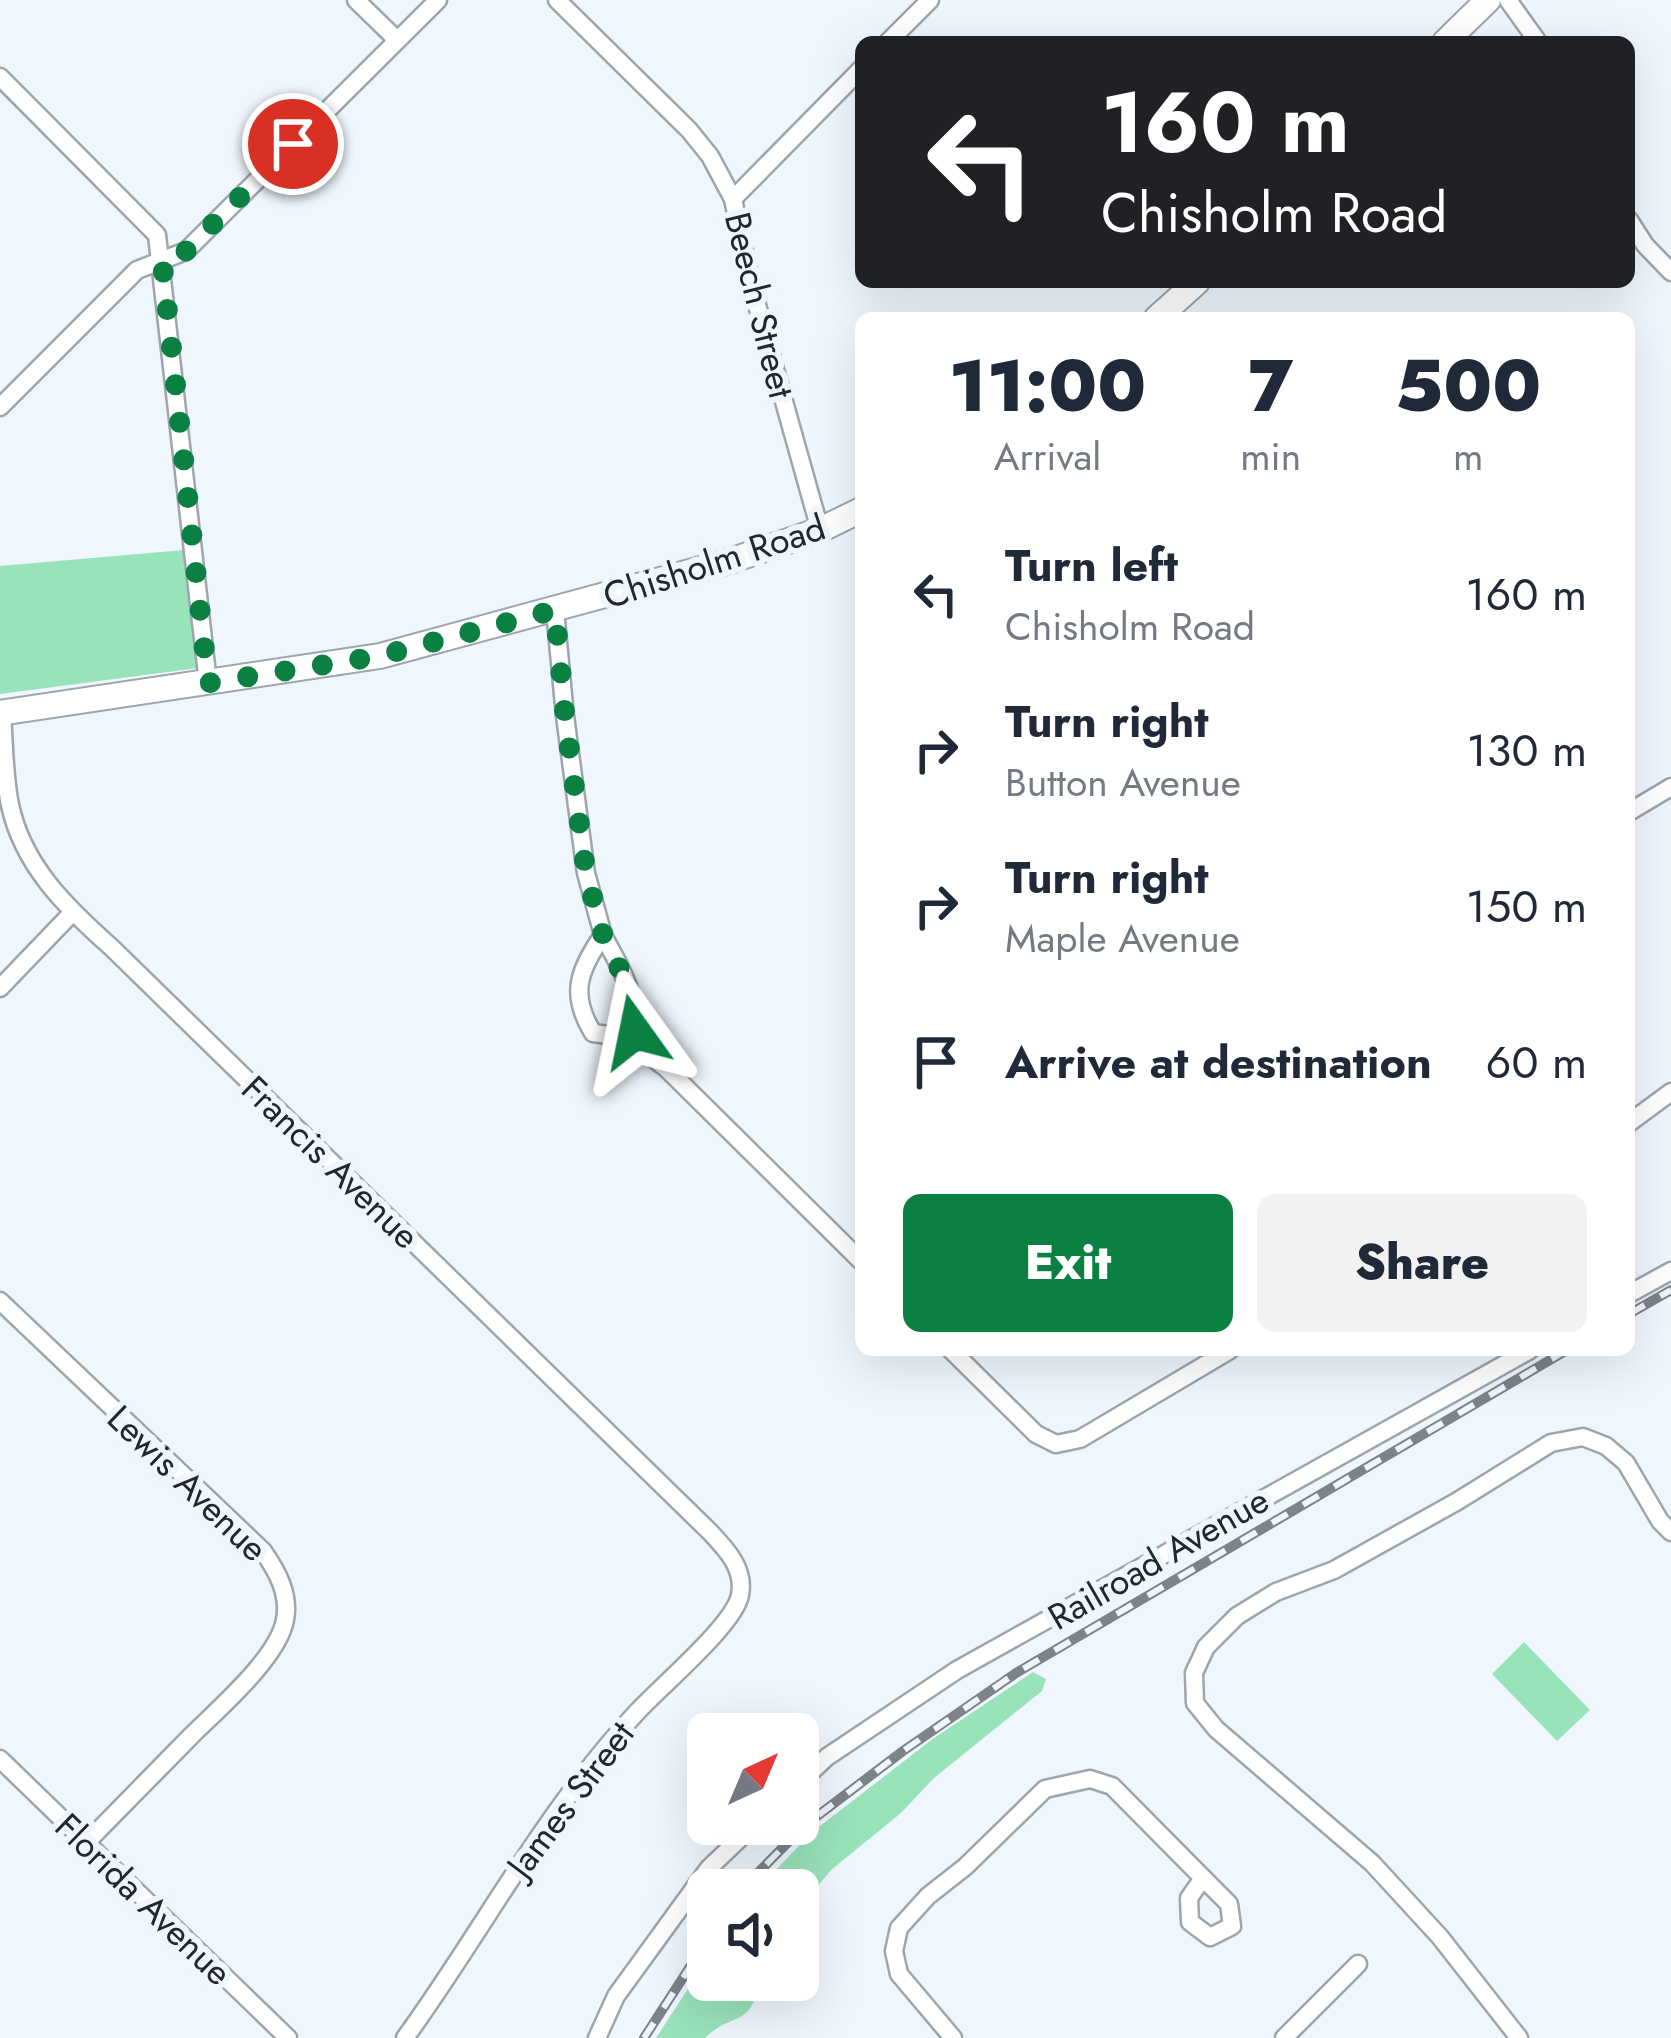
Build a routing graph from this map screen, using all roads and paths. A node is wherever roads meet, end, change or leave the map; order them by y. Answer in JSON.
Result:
{"nodes":[{"id":1,"x":356,"y":0,"type":"edge"},
{"id":2,"x":438,"y":0,"type":"edge"},
{"id":3,"x":557,"y":0,"type":"edge"},
{"id":4,"x":929,"y":0,"type":"edge"},
{"id":5,"x":1488,"y":0,"type":"edge"},
{"id":6,"x":1508,"y":0,"type":"edge"},
{"id":7,"x":894,"y":36,"type":"edge"},
{"id":8,"x":1451,"y":36,"type":"edge"},
{"id":9,"x":1534,"y":36,"type":"edge"},
{"id":10,"x":397,"y":40,"type":"junction"},
{"id":11,"x":855,"y":75,"type":"edge"},
{"id":12,"x":0,"y":77,"type":"edge"},
{"id":13,"x":733,"y":199,"type":"junction"},
{"id":14,"x":1635,"y":229,"type":"edge"},
{"id":15,"x":162,"y":260,"type":"junction"},
{"id":16,"x":1671,"y":272,"type":"edge"},
{"id":17,"x":1190,"y":288,"type":"edge"},
{"id":18,"x":1164,"y":312,"type":"edge"},
{"id":19,"x":0,"y":406,"type":"edge"},
{"id":20,"x":855,"y":513,"type":"edge"},
{"id":21,"x":820,"y":530,"type":"junction"},
{"id":22,"x":555,"y":610,"type":"junction"},
{"id":23,"x":208,"y":683,"type":"junction"},
{"id":24,"x":1,"y":712,"type":"edge"},
{"id":25,"x":1671,"y":787,"type":"edge"},
{"id":26,"x":1635,"y":808,"type":"edge"},
{"id":27,"x":72,"y":913,"type":"junction"},
{"id":28,"x":603,"y":935,"type":"junction"},
{"id":29,"x":0,"y":988,"type":"edge"},
{"id":30,"x":635,"y":1032,"type":"junction"},
{"id":31,"x":1671,"y":1092,"type":"edge"},
{"id":32,"x":1635,"y":1119,"type":"edge"},
{"id":33,"x":855,"y":1255,"type":"edge"},
{"id":34,"x":1671,"y":1270,"type":"edge"},
{"id":35,"x":1635,"y":1291,"type":"edge"},
{"id":36,"x":0,"y":1301,"type":"edge"},
{"id":37,"x":956,"y":1356,"type":"edge"},
{"id":38,"x":1220,"y":1356,"type":"edge"},
{"id":39,"x":1519,"y":1356,"type":"edge"},
{"id":40,"x":1671,"y":1532,"type":"edge"},
{"id":41,"x":740,"y":1572,"type":"joint"},
{"id":42,"x":0,"y":1759,"type":"edge"},
{"id":43,"x":819,"y":1764,"type":"edge"},
{"id":44,"x":86,"y":1843,"type":"junction"},
{"id":45,"x":733,"y":1845,"type":"edge"},
{"id":46,"x":1204,"y":1878,"type":"dead end"},
{"id":47,"x":1358,"y":1964,"type":"dead end"},
{"id":48,"x":288,"y":2038,"type":"edge"},
{"id":49,"x":405,"y":2038,"type":"edge"},
{"id":50,"x":597,"y":2038,"type":"edge"},
{"id":51,"x":953,"y":2038,"type":"edge"},
{"id":52,"x":1284,"y":2038,"type":"edge"},
{"id":53,"x":1519,"y":2038,"type":"edge"}],
"edges":[{"from":1,"to":10,"type":"street"},
{"from":2,"to":10,"type":"street"},
{"from":3,"to":13,"type":"street","name":"Beech Street"},
{"from":4,"to":7,"type":"street"},
{"from":5,"to":8,"type":"main road"},
{"from":6,"to":9,"type":"street"},
{"from":10,"to":15,"type":"street"},
{"from":11,"to":13,"type":"street"},
{"from":12,"to":15,"type":"street"},
{"from":13,"to":21,"type":"street","name":"Beech Street"},
{"from":14,"to":16,"type":"street"},
{"from":15,"to":19,"type":"street"},
{"from":15,"to":23,"type":"street"},
{"from":17,"to":18,"type":"main road"},
{"from":20,"to":21,"type":"main road","name":"Chisholm Road"},
{"from":21,"to":22,"type":"main road","name":"Chisholm Road"},
{"from":22,"to":23,"type":"main road","name":"Chisholm Road"},
{"from":22,"to":28,"type":"street"},
{"from":23,"to":24,"type":"main road","name":"Chisholm Road"},
{"from":24,"to":27,"type":"street","name":"Francis Avenue"},
{"from":25,"to":26,"type":"street"},
{"from":27,"to":29,"type":"street"},
{"from":27,"to":41,"type":"street","name":"Francis Avenue"},
{"from":28,"to":30,"type":"street"},
{"from":28,"to":30,"type":"street"},
{"from":30,"to":33,"type":"street"},
{"from":31,"to":32,"type":"street"},
{"from":34,"to":35,"type":"street"},
{"from":36,"to":44,"type":"street","name":"Lewis Avenue"},
{"from":37,"to":38,"type":"street"},
{"from":39,"to":43,"type":"street","name":"Railroad Avenue"},
{"from":40,"to":53,"type":"street"},
{"from":41,"to":49,"type":"street","name":"James Street"},
{"from":42,"to":44,"type":"street","name":"Florida Avenue"},
{"from":44,"to":48,"type":"street","name":"Florida Avenue"},
{"from":45,"to":50,"type":"street"},
{"from":46,"to":51,"type":"street"},
{"from":47,"to":52,"type":"street"}]}
